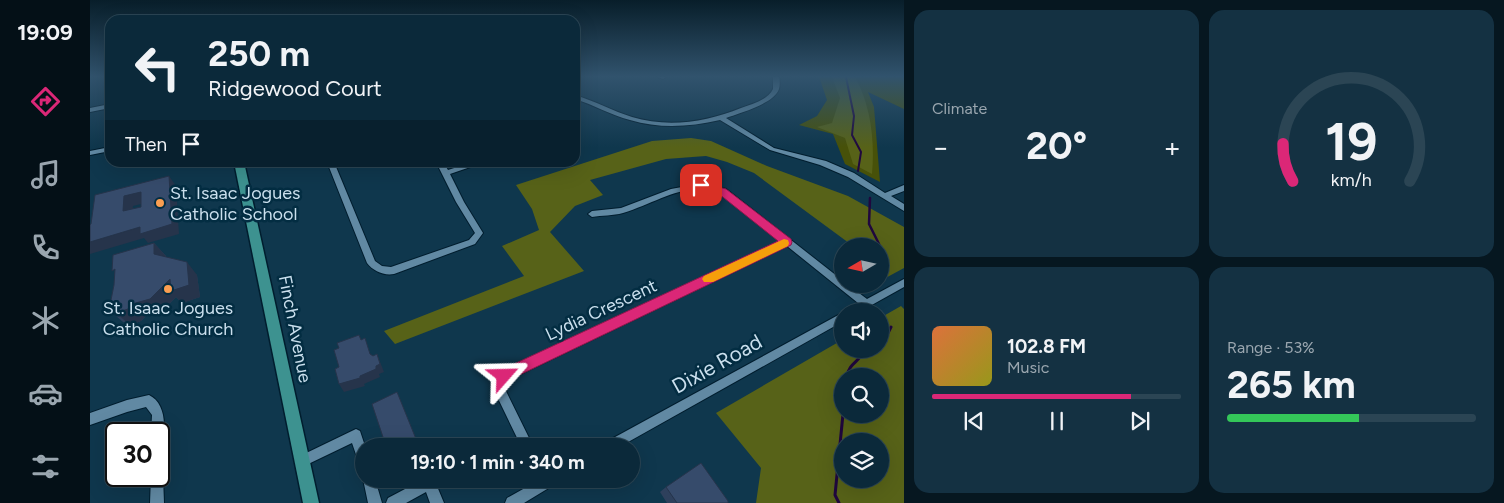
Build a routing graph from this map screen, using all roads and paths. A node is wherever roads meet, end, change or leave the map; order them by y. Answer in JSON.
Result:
{"nodes":[{"id":1,"x":584,"y":100,"type":"edge"},
{"id":2,"x":763,"y":100,"type":"edge"},
{"id":3,"x":105,"y":107,"type":"edge"},
{"id":4,"x":90,"y":110,"type":"edge"},
{"id":5,"x":720,"y":117,"type":"junction"},
{"id":6,"x":105,"y":150,"type":"edge"},
{"id":7,"x":90,"y":154,"type":"edge"},
{"id":8,"x":241,"y":167,"type":"edge"},
{"id":9,"x":332,"y":167,"type":"edge"},
{"id":10,"x":442,"y":167,"type":"edge"},
{"id":11,"x":466,"y":167,"type":"edge"},
{"id":12,"x":446,"y":173,"type":"junction"},
{"id":13,"x":904,"y":188,"type":"edge"},
{"id":14,"x":885,"y":196,"type":"junction"},
{"id":15,"x":904,"y":208,"type":"edge"},
{"id":16,"x":592,"y":214,"type":"dead end"},
{"id":17,"x":787,"y":242,"type":"junction"},
{"id":18,"x":904,"y":283,"type":"edge"},
{"id":19,"x":865,"y":303,"type":"edge"},
{"id":20,"x":868,"y":303,"type":"edge"},
{"id":21,"x":834,"y":321,"type":"edge"},
{"id":22,"x":90,"y":419,"type":"edge"},
{"id":23,"x":158,"y":422,"type":"edge"},
{"id":24,"x":357,"y":438,"type":"edge"},
{"id":25,"x":523,"y":438,"type":"edge"},
{"id":26,"x":624,"y":438,"type":"edge"},
{"id":27,"x":302,"y":461,"type":"junction"},
{"id":28,"x":157,"y":487,"type":"edge"},
{"id":29,"x":372,"y":488,"type":"edge"},
{"id":30,"x":535,"y":488,"type":"edge"},
{"id":31,"x":157,"y":503,"type":"edge"},
{"id":32,"x":311,"y":503,"type":"edge"},
{"id":33,"x":376,"y":503,"type":"edge"},
{"id":34,"x":393,"y":503,"type":"edge"},
{"id":35,"x":437,"y":503,"type":"edge"},
{"id":36,"x":512,"y":503,"type":"edge"}],
"edges":[{"from":1,"to":5,"type":"street"},
{"from":2,"to":5,"type":"street"},
{"from":3,"to":4,"type":"street"},
{"from":5,"to":14,"type":"street"},
{"from":6,"to":7,"type":"street"},
{"from":8,"to":27,"type":"main road","name":"Finch Avenue"},
{"from":9,"to":12,"type":"street"},
{"from":10,"to":12,"type":"street"},
{"from":11,"to":12,"type":"street"},
{"from":13,"to":14,"type":"street"},
{"from":14,"to":15,"type":"street"},
{"from":16,"to":17,"type":"street"},
{"from":17,"to":19,"type":"street"},
{"from":17,"to":25,"type":"street","name":"Lydia Crescent"},
{"from":18,"to":20,"type":"street"},
{"from":21,"to":26,"type":"street","name":"Dixie Road"},
{"from":22,"to":23,"type":"street"},
{"from":24,"to":27,"type":"street"},
{"from":27,"to":32,"type":"main road","name":"Finch Avenue"},
{"from":28,"to":31,"type":"street"},
{"from":29,"to":33,"type":"street"},
{"from":30,"to":36,"type":"street"},
{"from":34,"to":35,"type":"street"}]}
